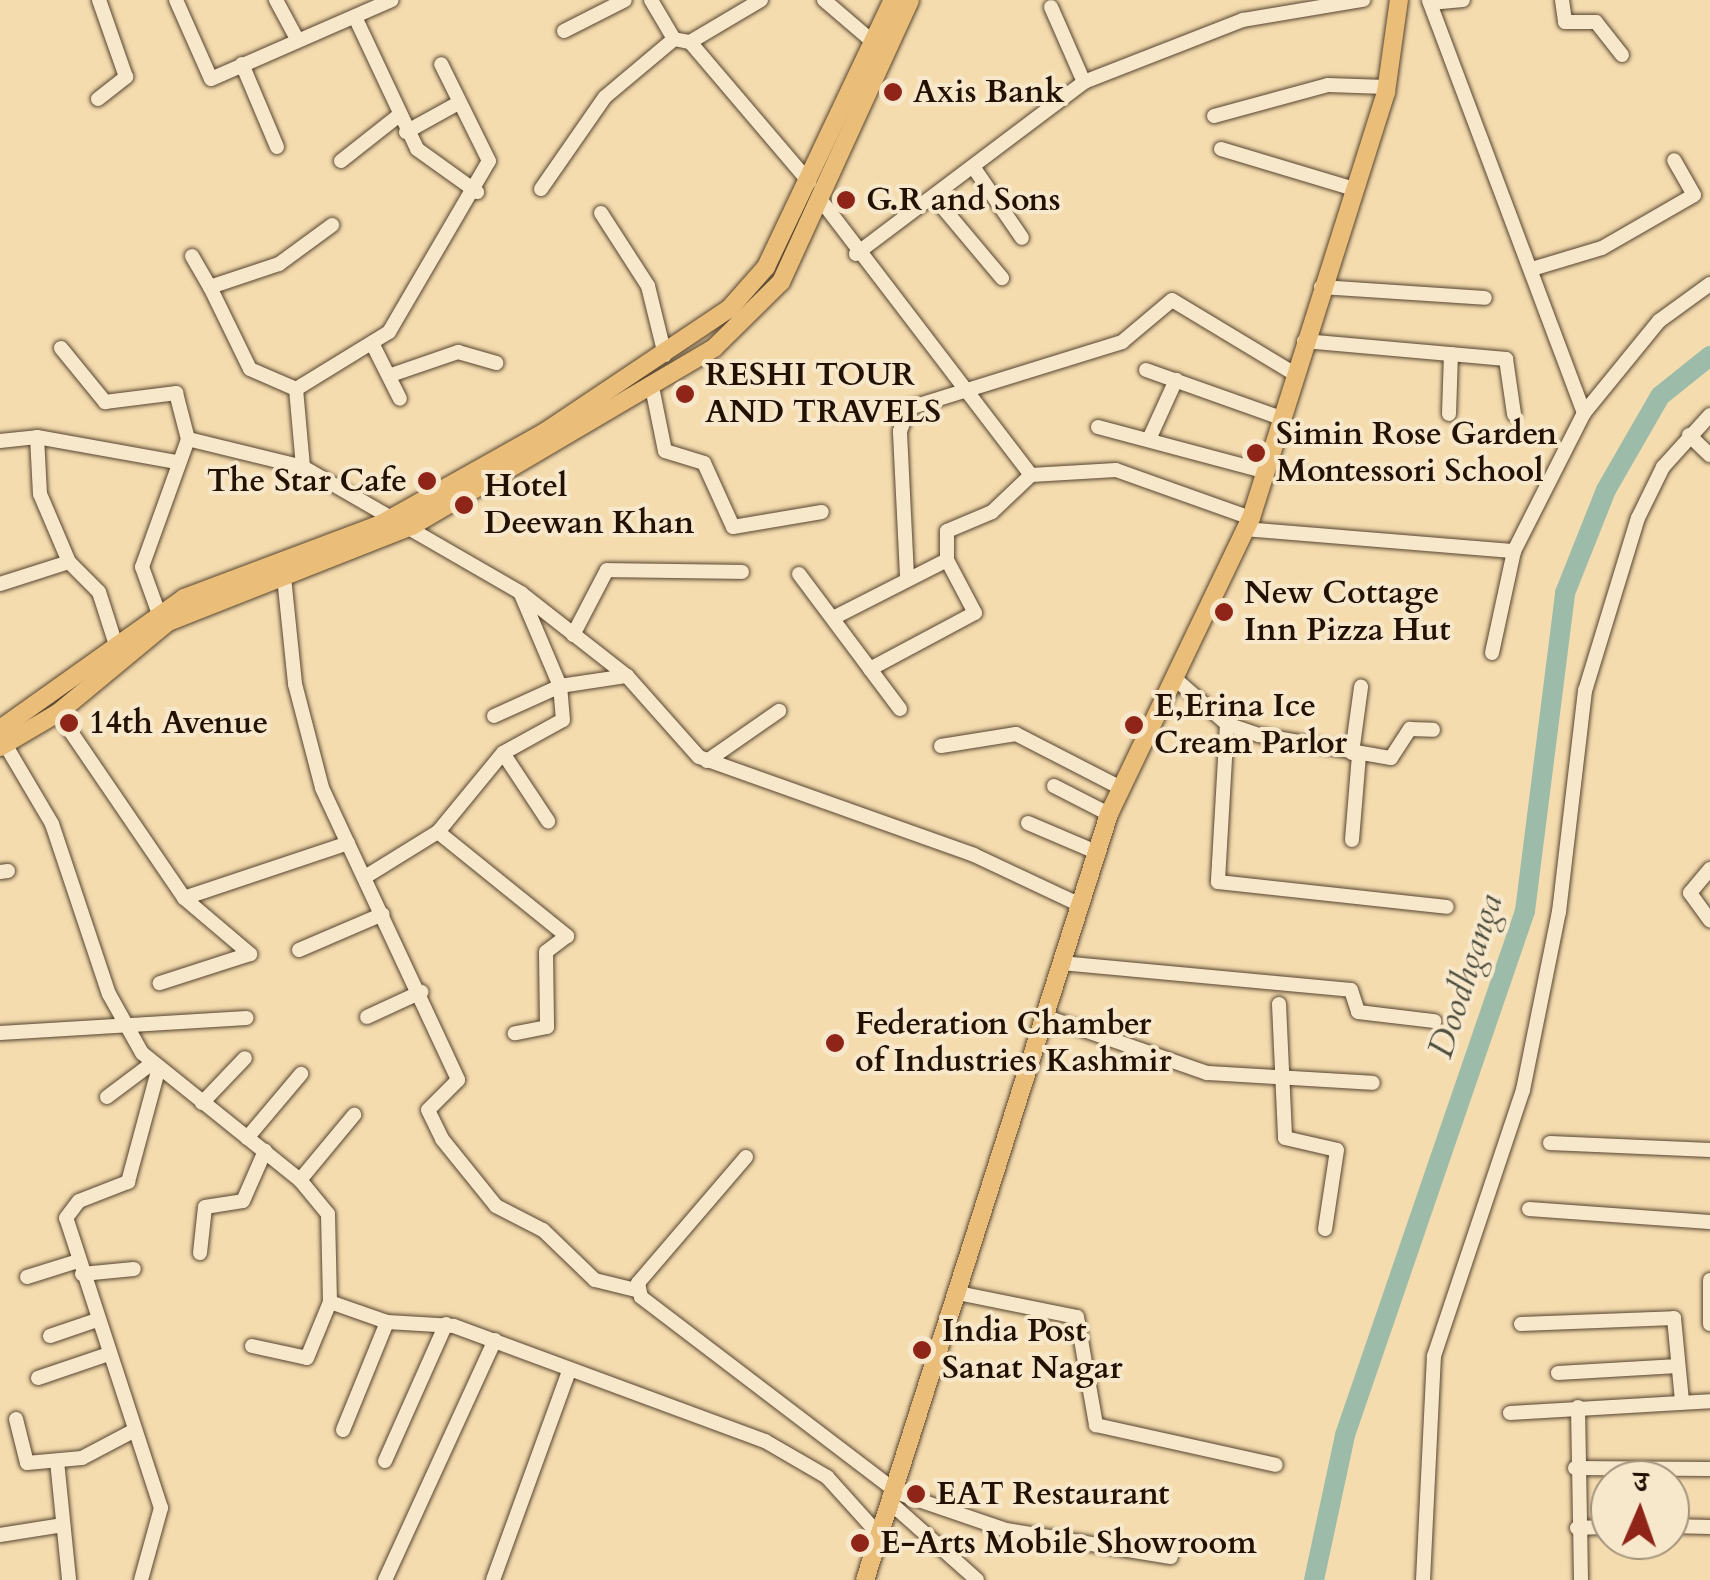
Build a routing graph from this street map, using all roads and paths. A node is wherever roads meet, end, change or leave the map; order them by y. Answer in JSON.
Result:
{"nodes":[{"id":1,"x":99,"y":0,"type":"edge"},
{"id":2,"x":176,"y":0,"type":"edge"},
{"id":3,"x":276,"y":0,"type":"edge"},
{"id":4,"x":624,"y":0,"type":"edge"},
{"id":5,"x":651,"y":0,"type":"edge"},
{"id":6,"x":761,"y":0,"type":"edge"},
{"id":7,"x":824,"y":0,"type":"edge"},
{"id":8,"x":892,"y":0,"type":"edge"},
{"id":9,"x":910,"y":0,"type":"edge"},
{"id":10,"x":1362,"y":0,"type":"edge"},
{"id":11,"x":1399,"y":0,"type":"edge"},
{"id":12,"x":1463,"y":0,"type":"edge"},
{"id":13,"x":1562,"y":0,"type":"edge"},
{"id":14,"x":1429,"y":1,"type":"edge"},
{"id":15,"x":388,"y":2,"type":"edge"},
{"id":16,"x":1051,"y":7,"type":"dead end"},
{"id":17,"x":354,"y":17,"type":"junction"},
{"id":18,"x":564,"y":31,"type":"dead end"},
{"id":19,"x":297,"y":39,"type":"junction"},
{"id":20,"x":674,"y":40,"type":"junction"},
{"id":21,"x":690,"y":42,"type":"junction"},
{"id":22,"x":873,"y":42,"type":"junction"},
{"id":23,"x":1622,"y":55,"type":"dead end"},
{"id":24,"x":242,"y":64,"type":"junction"},
{"id":25,"x":441,"y":64,"type":"dead end"},
{"id":26,"x":1084,"y":82,"type":"junction"},
{"id":27,"x":1386,"y":87,"type":"junction"},
{"id":28,"x":98,"y":99,"type":"dead end"},
{"id":29,"x":455,"y":105,"type":"junction"},
{"id":30,"x":1214,"y":116,"type":"dead end"},
{"id":31,"x":397,"y":117,"type":"junction"},
{"id":32,"x":406,"y":132,"type":"junction"},
{"id":33,"x":277,"y":146,"type":"dead end"},
{"id":34,"x":1222,"y":149,"type":"dead end"},
{"id":35,"x":1674,"y":160,"type":"dead end"},
{"id":36,"x":341,"y":162,"type":"dead end"},
{"id":37,"x":976,"y":171,"type":"junction"},
{"id":38,"x":809,"y":182,"type":"junction"},
{"id":39,"x":540,"y":189,"type":"dead end"},
{"id":40,"x":1354,"y":189,"type":"junction"},
{"id":41,"x":476,"y":192,"type":"junction"},
{"id":42,"x":934,"y":197,"type":"junction"},
{"id":43,"x":820,"y":199,"type":"junction"},
{"id":44,"x":601,"y":213,"type":"dead end"},
{"id":45,"x":332,"y":225,"type":"dead end"},
{"id":46,"x":1022,"y":238,"type":"dead end"},
{"id":47,"x":856,"y":254,"type":"junction"},
{"id":48,"x":192,"y":256,"type":"dead end"},
{"id":49,"x":1532,"y":269,"type":"junction"},
{"id":50,"x":1002,"y":278,"type":"dead end"},
{"id":51,"x":1710,"y":284,"type":"edge"},
{"id":52,"x":210,"y":287,"type":"junction"},
{"id":53,"x":1321,"y":287,"type":"junction"},
{"id":54,"x":1485,"y":298,"type":"dead end"},
{"id":55,"x":1304,"y":340,"type":"junction"},
{"id":56,"x":373,"y":345,"type":"junction"},
{"id":57,"x":61,"y":348,"type":"dead end"},
{"id":58,"x":1451,"y":354,"type":"junction"},
{"id":59,"x":665,"y":355,"type":"junction"},
{"id":60,"x":496,"y":363,"type":"dead end"},
{"id":61,"x":1146,"y":370,"type":"dead end"},
{"id":62,"x":1293,"y":373,"type":"junction"},
{"id":63,"x":394,"y":374,"type":"junction"},
{"id":64,"x":1176,"y":380,"type":"junction"},
{"id":65,"x":966,"y":384,"type":"junction"},
{"id":66,"x":296,"y":389,"type":"junction"},
{"id":67,"x":653,"y":392,"type":"junction"},
{"id":68,"x":400,"y":399,"type":"dead end"},
{"id":69,"x":1584,"y":413,"type":"junction"},
{"id":70,"x":1450,"y":414,"type":"dead end"},
{"id":71,"x":1514,"y":414,"type":"dead end"},
{"id":72,"x":1710,"y":414,"type":"edge"},
{"id":73,"x":1278,"y":417,"type":"junction"},
{"id":74,"x":1098,"y":427,"type":"dead end"},
{"id":75,"x":1689,"y":434,"type":"junction"},
{"id":76,"x":37,"y":437,"type":"junction"},
{"id":77,"x":1150,"y":437,"type":"junction"},
{"id":78,"x":188,"y":439,"type":"junction"},
{"id":79,"x":0,"y":441,"type":"edge"},
{"id":80,"x":1710,"y":455,"type":"edge"},
{"id":81,"x":176,"y":462,"type":"junction"},
{"id":82,"x":303,"y":467,"type":"junction"},
{"id":83,"x":1260,"y":470,"type":"junction"},
{"id":84,"x":1030,"y":476,"type":"junction"},
{"id":85,"x":822,"y":512,"type":"dead end"},
{"id":86,"x":394,"y":517,"type":"junction"},
{"id":87,"x":1248,"y":523,"type":"junction"},
{"id":88,"x":412,"y":526,"type":"junction"},
{"id":89,"x":1514,"y":551,"type":"junction"},
{"id":90,"x":947,"y":560,"type":"junction"},
{"id":91,"x":69,"y":562,"type":"junction"},
{"id":92,"x":742,"y":572,"type":"dead end"},
{"id":93,"x":799,"y":574,"type":"dead end"},
{"id":94,"x":908,"y":576,"type":"junction"},
{"id":95,"x":284,"y":578,"type":"junction"},
{"id":96,"x":0,"y":584,"type":"edge"},
{"id":97,"x":521,"y":593,"type":"junction"},
{"id":98,"x":159,"y":614,"type":"junction"},
{"id":99,"x":833,"y":618,"type":"junction"},
{"id":100,"x":574,"y":634,"type":"junction"},
{"id":101,"x":116,"y":645,"type":"junction"},
{"id":102,"x":1492,"y":653,"type":"dead end"},
{"id":103,"x":870,"y":669,"type":"junction"},
{"id":104,"x":627,"y":676,"type":"junction"},
{"id":105,"x":1173,"y":677,"type":"junction"},
{"id":106,"x":560,"y":686,"type":"junction"},
{"id":107,"x":1361,"y":687,"type":"dead end"},
{"id":108,"x":900,"y":709,"type":"dead end"},
{"id":109,"x":779,"y":711,"type":"dead end"},
{"id":110,"x":58,"y":713,"type":"junction"},
{"id":111,"x":494,"y":716,"type":"dead end"},
{"id":112,"x":1227,"y":724,"type":"junction"},
{"id":113,"x":1433,"y":730,"type":"dead end"},
{"id":114,"x":1,"y":739,"type":"edge"},
{"id":115,"x":941,"y":746,"type":"dead end"},
{"id":116,"x":503,"y":753,"type":"junction"},
{"id":117,"x":1355,"y":753,"type":"junction"},
{"id":118,"x":707,"y":761,"type":"junction"},
{"id":119,"x":1054,"y":786,"type":"dead end"},
{"id":120,"x":1122,"y":788,"type":"junction"},
{"id":121,"x":1109,"y":814,"type":"junction"},
{"id":122,"x":548,"y":821,"type":"dead end"},
{"id":123,"x":1028,"y":823,"type":"dead end"},
{"id":124,"x":438,"y":832,"type":"junction"},
{"id":125,"x":1352,"y":840,"type":"dead end"},
{"id":126,"x":348,"y":843,"type":"junction"},
{"id":127,"x":1096,"y":852,"type":"junction"},
{"id":128,"x":1710,"y":869,"type":"edge"},
{"id":129,"x":365,"y":877,"type":"junction"},
{"id":130,"x":184,"y":898,"type":"junction"},
{"id":131,"x":1078,"y":904,"type":"junction"},
{"id":132,"x":1447,"y":907,"type":"dead end"},
{"id":133,"x":384,"y":914,"type":"junction"},
{"id":134,"x":1710,"y":920,"type":"edge"},
{"id":135,"x":299,"y":950,"type":"dead end"},
{"id":136,"x":1061,"y":962,"type":"junction"},
{"id":137,"x":160,"y":982,"type":"dead end"},
{"id":138,"x":421,"y":992,"type":"junction"},
{"id":139,"x":1278,"y":1004,"type":"dead end"},
{"id":140,"x":1044,"y":1016,"type":"junction"},
{"id":141,"x":247,"y":1018,"type":"dead end"},
{"id":142,"x":366,"y":1018,"type":"dead end"},
{"id":143,"x":120,"y":1019,"type":"junction"},
{"id":144,"x":1434,"y":1022,"type":"dead end"},
{"id":145,"x":0,"y":1032,"type":"edge"},
{"id":146,"x":515,"y":1033,"type":"dead end"},
{"id":147,"x":245,"y":1058,"type":"dead end"},
{"id":148,"x":155,"y":1068,"type":"junction"},
{"id":149,"x":300,"y":1074,"type":"dead end"},
{"id":150,"x":1284,"y":1079,"type":"junction"},
{"id":151,"x":1373,"y":1083,"type":"dead end"},
{"id":152,"x":107,"y":1096,"type":"dead end"},
{"id":153,"x":202,"y":1103,"type":"junction"},
{"id":154,"x":354,"y":1115,"type":"dead end"},
{"id":155,"x":248,"y":1138,"type":"junction"},
{"id":156,"x":1550,"y":1142,"type":"dead end"},
{"id":157,"x":1710,"y":1150,"type":"edge"},
{"id":158,"x":265,"y":1151,"type":"junction"},
{"id":159,"x":746,"y":1157,"type":"dead end"},
{"id":160,"x":300,"y":1180,"type":"junction"},
{"id":161,"x":1529,"y":1209,"type":"dead end"},
{"id":162,"x":1710,"y":1222,"type":"edge"},
{"id":163,"x":1325,"y":1229,"type":"dead end"},
{"id":164,"x":200,"y":1253,"type":"dead end"},
{"id":165,"x":80,"y":1267,"type":"junction"},
{"id":166,"x":134,"y":1269,"type":"dead end"},
{"id":167,"x":27,"y":1277,"type":"dead end"},
{"id":168,"x":1710,"y":1280,"type":"edge"},
{"id":169,"x":636,"y":1290,"type":"junction"},
{"id":170,"x":958,"y":1293,"type":"junction"},
{"id":171,"x":330,"y":1302,"type":"junction"},
{"id":172,"x":98,"y":1320,"type":"junction"},
{"id":173,"x":387,"y":1322,"type":"junction"},
{"id":174,"x":446,"y":1324,"type":"junction"},
{"id":175,"x":1521,"y":1324,"type":"dead end"},
{"id":176,"x":1710,"y":1324,"type":"edge"},
{"id":177,"x":50,"y":1336,"type":"dead end"},
{"id":178,"x":495,"y":1340,"type":"junction"},
{"id":179,"x":252,"y":1346,"type":"dead end"},
{"id":180,"x":109,"y":1354,"type":"junction"},
{"id":181,"x":1678,"y":1366,"type":"junction"},
{"id":182,"x":1558,"y":1373,"type":"dead end"},
{"id":183,"x":568,"y":1374,"type":"junction"},
{"id":184,"x":38,"y":1378,"type":"dead end"},
{"id":185,"x":1710,"y":1400,"type":"edge"},
{"id":186,"x":1682,"y":1401,"type":"junction"},
{"id":187,"x":1578,"y":1408,"type":"junction"},
{"id":188,"x":1510,"y":1413,"type":"dead end"},
{"id":189,"x":16,"y":1419,"type":"dead end"},
{"id":190,"x":134,"y":1430,"type":"junction"},
{"id":191,"x":344,"y":1430,"type":"dead end"},
{"id":192,"x":57,"y":1461,"type":"junction"},
{"id":193,"x":385,"y":1461,"type":"dead end"},
{"id":194,"x":1276,"y":1465,"type":"dead end"},
{"id":195,"x":1575,"y":1468,"type":"junction"},
{"id":196,"x":1710,"y":1468,"type":"edge"},
{"id":197,"x":896,"y":1500,"type":"junction"},
{"id":198,"x":64,"y":1526,"type":"junction"},
{"id":199,"x":1577,"y":1528,"type":"junction"},
{"id":200,"x":1590,"y":1528,"type":"edge"},
{"id":201,"x":0,"y":1535,"type":"edge"},
{"id":202,"x":882,"y":1538,"type":"junction"},
{"id":203,"x":1171,"y":1557,"type":"dead end"},
{"id":204,"x":69,"y":1580,"type":"edge"},
{"id":205,"x":140,"y":1580,"type":"edge"},
{"id":206,"x":385,"y":1580,"type":"edge"},
{"id":207,"x":493,"y":1580,"type":"edge"},
{"id":208,"x":865,"y":1580,"type":"edge"},
{"id":209,"x":977,"y":1580,"type":"edge"},
{"id":210,"x":1422,"y":1580,"type":"edge"},
{"id":211,"x":1580,"y":1580,"type":"edge"}],
"edges":[{"from":1,"to":28,"type":"street"},
{"from":2,"to":24,"type":"street"},
{"from":3,"to":19,"type":"street"},
{"from":4,"to":18,"type":"street"},
{"from":5,"to":20,"type":"street"},
{"from":6,"to":21,"type":"street"},
{"from":7,"to":22,"type":"street"},
{"from":8,"to":22,"type":"main road"},
{"from":9,"to":43,"type":"main road"},
{"from":10,"to":26,"type":"street"},
{"from":11,"to":27,"type":"main road"},
{"from":12,"to":14,"type":"street"},
{"from":13,"to":23,"type":"street"},
{"from":14,"to":49,"type":"street"},
{"from":15,"to":17,"type":"street"},
{"from":16,"to":26,"type":"street"},
{"from":17,"to":19,"type":"street"},
{"from":17,"to":31,"type":"street"},
{"from":19,"to":24,"type":"street"},
{"from":20,"to":21,"type":"street"},
{"from":20,"to":39,"type":"street"},
{"from":21,"to":38,"type":"street"},
{"from":22,"to":38,"type":"main road"},
{"from":24,"to":33,"type":"street"},
{"from":25,"to":29,"type":"street"},
{"from":26,"to":37,"type":"street"},
{"from":27,"to":30,"type":"street"},
{"from":27,"to":40,"type":"main road"},
{"from":29,"to":32,"type":"street"},
{"from":29,"to":41,"type":"street"},
{"from":31,"to":32,"type":"street"},
{"from":31,"to":36,"type":"street"},
{"from":32,"to":41,"type":"street"},
{"from":34,"to":40,"type":"street"},
{"from":35,"to":49,"type":"street"},
{"from":37,"to":42,"type":"street"},
{"from":37,"to":46,"type":"street"},
{"from":38,"to":59,"type":"main road"},
{"from":40,"to":53,"type":"main road"},
{"from":41,"to":56,"type":"street"},
{"from":42,"to":47,"type":"street"},
{"from":42,"to":50,"type":"street"},
{"from":43,"to":47,"type":"street"},
{"from":43,"to":67,"type":"main road"},
{"from":44,"to":59,"type":"street"},
{"from":45,"to":52,"type":"street"},
{"from":47,"to":65,"type":"street"},
{"from":48,"to":52,"type":"street"},
{"from":49,"to":69,"type":"street"},
{"from":51,"to":69,"type":"street"},
{"from":52,"to":66,"type":"street"},
{"from":53,"to":54,"type":"street"},
{"from":53,"to":55,"type":"main road"},
{"from":55,"to":58,"type":"street"},
{"from":55,"to":62,"type":"main road"},
{"from":56,"to":63,"type":"street"},
{"from":56,"to":66,"type":"street"},
{"from":57,"to":78,"type":"street"},
{"from":58,"to":70,"type":"street"},
{"from":58,"to":71,"type":"street"},
{"from":59,"to":86,"type":"main road"},
{"from":60,"to":63,"type":"street"},
{"from":61,"to":64,"type":"street"},
{"from":62,"to":65,"type":"street"},
{"from":62,"to":73,"type":"main road"},
{"from":63,"to":68,"type":"street"},
{"from":64,"to":73,"type":"street"},
{"from":64,"to":77,"type":"street"},
{"from":65,"to":84,"type":"street"},
{"from":65,"to":94,"type":"street"},
{"from":66,"to":82,"type":"street"},
{"from":67,"to":85,"type":"street"},
{"from":67,"to":88,"type":"main road"},
{"from":69,"to":89,"type":"street"},
{"from":72,"to":75,"type":"street"},
{"from":73,"to":83,"type":"main road"},
{"from":74,"to":77,"type":"street"},
{"from":75,"to":80,"type":"street"},
{"from":75,"to":210,"type":"street"},
{"from":76,"to":79,"type":"street"},
{"from":76,"to":81,"type":"street"},
{"from":76,"to":91,"type":"street"},
{"from":77,"to":83,"type":"street"},
{"from":78,"to":81,"type":"street"},
{"from":78,"to":82,"type":"street"},
{"from":81,"to":98,"type":"street"},
{"from":82,"to":86,"type":"street"},
{"from":83,"to":87,"type":"main road"},
{"from":84,"to":87,"type":"street"},
{"from":84,"to":90,"type":"street"},
{"from":86,"to":88,"type":"street"},
{"from":86,"to":98,"type":"main road"},
{"from":87,"to":89,"type":"street"},
{"from":87,"to":105,"type":"main road"},
{"from":88,"to":95,"type":"main road"},
{"from":88,"to":97,"type":"street"},
{"from":89,"to":102,"type":"street"},
{"from":90,"to":94,"type":"street"},
{"from":90,"to":103,"type":"street"},
{"from":91,"to":96,"type":"street"},
{"from":91,"to":101,"type":"street"},
{"from":92,"to":100,"type":"street"},
{"from":93,"to":99,"type":"street"},
{"from":94,"to":99,"type":"street"},
{"from":95,"to":110,"type":"main road"},
{"from":95,"to":126,"type":"street"},
{"from":97,"to":100,"type":"street"},
{"from":97,"to":106,"type":"street"},
{"from":98,"to":101,"type":"main road"},
{"from":99,"to":103,"type":"street"},
{"from":100,"to":104,"type":"street"},
{"from":101,"to":114,"type":"main road"},
{"from":103,"to":108,"type":"street"},
{"from":104,"to":106,"type":"street"},
{"from":104,"to":118,"type":"street"},
{"from":105,"to":112,"type":"street"},
{"from":105,"to":120,"type":"main road"},
{"from":106,"to":111,"type":"street"},
{"from":106,"to":116,"type":"street"},
{"from":107,"to":117,"type":"street"},
{"from":109,"to":118,"type":"street"},
{"from":110,"to":114,"type":"main road"},
{"from":110,"to":130,"type":"street"},
{"from":112,"to":117,"type":"street"},
{"from":112,"to":132,"type":"street"},
{"from":113,"to":117,"type":"street"},
{"from":114,"to":143,"type":"street"},
{"from":115,"to":120,"type":"street"},
{"from":116,"to":122,"type":"street"},
{"from":116,"to":124,"type":"street"},
{"from":117,"to":125,"type":"street"},
{"from":118,"to":131,"type":"street"},
{"from":119,"to":121,"type":"street"},
{"from":120,"to":121,"type":"main road"},
{"from":121,"to":127,"type":"main road"},
{"from":123,"to":127,"type":"street"},
{"from":124,"to":129,"type":"street"},
{"from":124,"to":146,"type":"street"},
{"from":126,"to":129,"type":"street"},
{"from":126,"to":130,"type":"street"},
{"from":127,"to":131,"type":"main road"},
{"from":128,"to":134,"type":"street"},
{"from":129,"to":133,"type":"street"},
{"from":130,"to":137,"type":"street"},
{"from":131,"to":136,"type":"main road"},
{"from":133,"to":135,"type":"street"},
{"from":133,"to":138,"type":"street"},
{"from":136,"to":140,"type":"main road"},
{"from":136,"to":144,"type":"street"},
{"from":138,"to":142,"type":"street"},
{"from":138,"to":169,"type":"street"},
{"from":139,"to":150,"type":"street"},
{"from":140,"to":150,"type":"street"},
{"from":140,"to":170,"type":"main road"},
{"from":141,"to":143,"type":"street"},
{"from":143,"to":145,"type":"street"},
{"from":143,"to":148,"type":"street"},
{"from":147,"to":153,"type":"street"},
{"from":148,"to":152,"type":"street"},
{"from":148,"to":153,"type":"street"},
{"from":148,"to":165,"type":"street"},
{"from":149,"to":155,"type":"street"},
{"from":150,"to":151,"type":"street"},
{"from":150,"to":163,"type":"street"},
{"from":153,"to":155,"type":"street"},
{"from":154,"to":160,"type":"street"},
{"from":155,"to":158,"type":"street"},
{"from":156,"to":157,"type":"street"},
{"from":158,"to":160,"type":"street"},
{"from":158,"to":164,"type":"street"},
{"from":159,"to":169,"type":"street"},
{"from":160,"to":171,"type":"street"},
{"from":161,"to":162,"type":"street"},
{"from":165,"to":166,"type":"street"},
{"from":165,"to":167,"type":"street"},
{"from":165,"to":172,"type":"street"},
{"from":168,"to":176,"type":"street"},
{"from":169,"to":197,"type":"street"},
{"from":170,"to":194,"type":"street"},
{"from":170,"to":197,"type":"main road"},
{"from":171,"to":173,"type":"street"},
{"from":171,"to":179,"type":"street"},
{"from":172,"to":177,"type":"street"},
{"from":172,"to":180,"type":"street"},
{"from":173,"to":174,"type":"street"},
{"from":173,"to":191,"type":"street"},
{"from":174,"to":178,"type":"street"},
{"from":174,"to":193,"type":"street"},
{"from":175,"to":181,"type":"street"},
{"from":178,"to":183,"type":"street"},
{"from":178,"to":206,"type":"street"},
{"from":180,"to":184,"type":"street"},
{"from":180,"to":190,"type":"street"},
{"from":181,"to":182,"type":"street"},
{"from":181,"to":186,"type":"street"},
{"from":183,"to":202,"type":"street"},
{"from":183,"to":207,"type":"street"},
{"from":185,"to":186,"type":"street"},
{"from":186,"to":187,"type":"street"},
{"from":187,"to":188,"type":"street"},
{"from":187,"to":195,"type":"street"},
{"from":189,"to":192,"type":"street"},
{"from":190,"to":192,"type":"street"},
{"from":190,"to":205,"type":"street"},
{"from":192,"to":198,"type":"street"},
{"from":195,"to":196,"type":"street"},
{"from":195,"to":199,"type":"street"},
{"from":197,"to":202,"type":"main road"},
{"from":197,"to":203,"type":"street"},
{"from":197,"to":209,"type":"street"},
{"from":198,"to":201,"type":"street"},
{"from":198,"to":204,"type":"street"},
{"from":199,"to":200,"type":"street"},
{"from":199,"to":211,"type":"street"},
{"from":202,"to":208,"type":"main road"}]}
